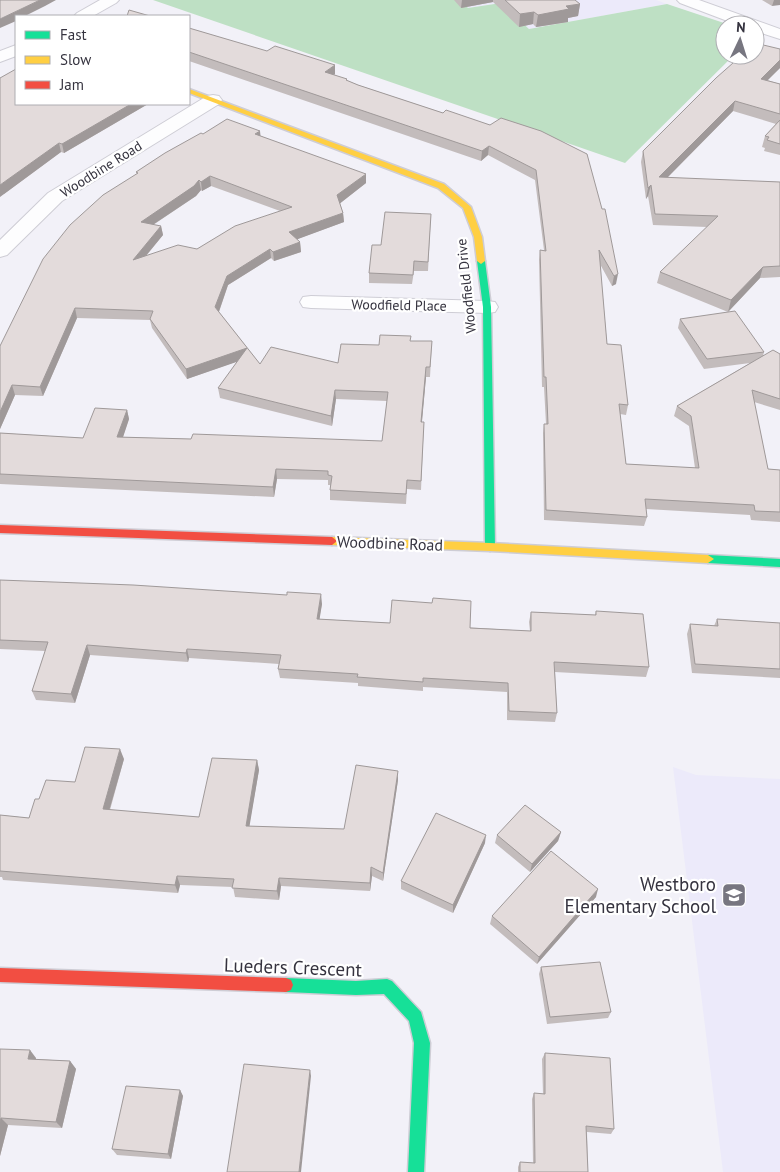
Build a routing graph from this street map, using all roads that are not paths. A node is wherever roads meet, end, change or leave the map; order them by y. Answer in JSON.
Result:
{"nodes":[{"id":1,"x":111,"y":0,"type":"edge"},
{"id":2,"x":685,"y":0,"type":"edge"},
{"id":3,"x":84,"y":15,"type":"edge"},
{"id":4,"x":724,"y":15,"type":"edge"},
{"id":5,"x":765,"y":30,"type":"edge"},
{"id":6,"x":780,"y":34,"type":"edge"},
{"id":7,"x":15,"y":50,"type":"edge"},
{"id":8,"x":0,"y":57,"type":"edge"},
{"id":9,"x":190,"y":91,"type":"edge"},
{"id":10,"x":213,"y":100,"type":"junction"},
{"id":11,"x":0,"y":252,"type":"edge"},
{"id":12,"x":311,"y":302,"type":"dead end"},
{"id":13,"x":487,"y":307,"type":"junction"},
{"id":14,"x":0,"y":529,"type":"edge"},
{"id":15,"x":490,"y":547,"type":"junction"},
{"id":16,"x":780,"y":563,"type":"edge"},
{"id":17,"x":0,"y":975,"type":"edge"},
{"id":18,"x":416,"y":1172,"type":"edge"}],
"edges":[{"from":1,"to":3,"type":"street"},
{"from":2,"to":4,"type":"street"},
{"from":5,"to":6,"type":"street"},
{"from":7,"to":8,"type":"street"},
{"from":9,"to":10,"type":"street","name":"Woodfield Drive"},
{"from":10,"to":11,"type":"street","name":"Woodbine Road"},
{"from":10,"to":13,"type":"street","name":"Woodfield Drive"},
{"from":12,"to":13,"type":"street","name":"Woodfield Place"},
{"from":13,"to":15,"type":"street","name":"Woodfield Drive"},
{"from":14,"to":15,"type":"street","name":"Woodbine Road"},
{"from":15,"to":16,"type":"street","name":"Woodbine Road"},
{"from":17,"to":18,"type":"street","name":"Lueders Crescent"}]}
